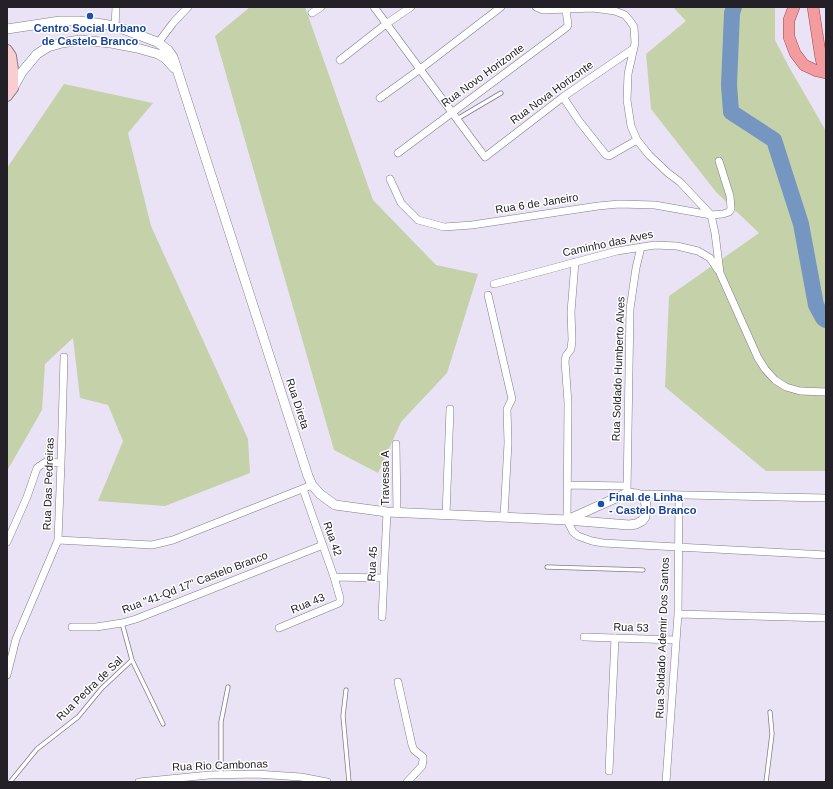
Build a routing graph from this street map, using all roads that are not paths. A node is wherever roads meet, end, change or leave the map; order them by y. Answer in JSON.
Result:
{"nodes":[{"id":1,"x":116,"y":7,"type":"edge"},
{"id":2,"x":188,"y":7,"type":"edge"},
{"id":3,"x":321,"y":7,"type":"edge"},
{"id":4,"x":374,"y":7,"type":"edge"},
{"id":5,"x":411,"y":7,"type":"edge"},
{"id":6,"x":501,"y":7,"type":"edge"},
{"id":7,"x":536,"y":7,"type":"edge"},
{"id":8,"x":794,"y":7,"type":"edge"},
{"id":9,"x":813,"y":7,"type":"edge"},
{"id":10,"x":566,"y":10,"type":"junction"},
{"id":11,"x":312,"y":14,"type":"dead end"},
{"id":12,"x":386,"y":24,"type":"junction"},
{"id":13,"x":115,"y":26,"type":"junction"},
{"id":14,"x":7,"y":29,"type":"edge"},
{"id":15,"x":144,"y":37,"type":"junction"},
{"id":16,"x":158,"y":43,"type":"junction"},
{"id":17,"x":137,"y":48,"type":"junction"},
{"id":18,"x":633,"y":49,"type":"junction"},
{"id":19,"x":7,"y":50,"type":"edge"},
{"id":20,"x":340,"y":60,"type":"dead end"},
{"id":21,"x":420,"y":70,"type":"junction"},
{"id":22,"x":826,"y":73,"type":"edge"},
{"id":23,"x":180,"y":79,"type":"junction"},
{"id":24,"x":10,"y":92,"type":"edge"},
{"id":25,"x":501,"y":93,"type":"dead end"},
{"id":26,"x":563,"y":97,"type":"junction"},
{"id":27,"x":380,"y":98,"type":"dead end"},
{"id":28,"x":452,"y":112,"type":"junction"},
{"id":29,"x":457,"y":119,"type":"junction"},
{"id":30,"x":637,"y":140,"type":"junction"},
{"id":31,"x":398,"y":153,"type":"dead end"},
{"id":32,"x":719,"y":161,"type":"dead end"},
{"id":33,"x":390,"y":179,"type":"dead end"},
{"id":34,"x":711,"y":215,"type":"junction"},
{"id":35,"x":641,"y":247,"type":"junction"},
{"id":36,"x":575,"y":262,"type":"junction"},
{"id":37,"x":720,"y":273,"type":"junction"},
{"id":38,"x":494,"y":284,"type":"dead end"},
{"id":39,"x":488,"y":295,"type":"dead end"},
{"id":40,"x":64,"y":357,"type":"dead end"},
{"id":41,"x":826,"y":392,"type":"edge"},
{"id":42,"x":450,"y":409,"type":"dead end"},
{"id":43,"x":396,"y":444,"type":"dead end"},
{"id":44,"x":62,"y":463,"type":"junction"},
{"id":45,"x":567,"y":484,"type":"junction"},
{"id":46,"x":312,"y":485,"type":"junction"},
{"id":47,"x":303,"y":489,"type":"junction"},
{"id":48,"x":627,"y":490,"type":"junction"},
{"id":49,"x":637,"y":494,"type":"junction"},
{"id":50,"x":679,"y":496,"type":"junction"},
{"id":51,"x":826,"y":498,"type":"edge"},
{"id":52,"x":387,"y":512,"type":"junction"},
{"id":53,"x":397,"y":512,"type":"junction"},
{"id":54,"x":446,"y":515,"type":"junction"},
{"id":55,"x":504,"y":517,"type":"junction"},
{"id":56,"x":567,"y":520,"type":"junction"},
{"id":57,"x":58,"y":540,"type":"junction"},
{"id":58,"x":7,"y":542,"type":"edge"},
{"id":59,"x":323,"y":545,"type":"junction"},
{"id":60,"x":678,"y":548,"type":"junction"},
{"id":61,"x":826,"y":555,"type":"edge"},
{"id":62,"x":547,"y":567,"type":"dead end"},
{"id":63,"x":642,"y":570,"type":"dead end"},
{"id":64,"x":334,"y":577,"type":"junction"},
{"id":65,"x":384,"y":578,"type":"junction"},
{"id":66,"x":340,"y":598,"type":"joint"},
{"id":67,"x":678,"y":614,"type":"junction"},
{"id":68,"x":382,"y":618,"type":"dead end"},
{"id":69,"x":826,"y":618,"type":"edge"},
{"id":70,"x":122,"y":624,"type":"junction"},
{"id":71,"x":72,"y":627,"type":"dead end"},
{"id":72,"x":279,"y":628,"type":"dead end"},
{"id":73,"x":584,"y":637,"type":"dead end"},
{"id":74,"x":615,"y":638,"type":"junction"},
{"id":75,"x":676,"y":640,"type":"junction"},
{"id":76,"x":132,"y":660,"type":"junction"},
{"id":77,"x":7,"y":675,"type":"edge"},
{"id":78,"x":398,"y":682,"type":"dead end"},
{"id":79,"x":228,"y":687,"type":"dead end"},
{"id":80,"x":346,"y":690,"type":"dead end"},
{"id":81,"x":770,"y":712,"type":"dead end"},
{"id":82,"x":163,"y":724,"type":"dead end"},
{"id":83,"x":609,"y":771,"type":"dead end"},
{"id":84,"x":221,"y":775,"type":"junction"},
{"id":85,"x":10,"y":782,"type":"edge"},
{"id":86,"x":139,"y":782,"type":"edge"},
{"id":87,"x":327,"y":782,"type":"edge"},
{"id":88,"x":349,"y":782,"type":"edge"},
{"id":89,"x":407,"y":782,"type":"edge"},
{"id":90,"x":666,"y":782,"type":"edge"},
{"id":91,"x":766,"y":782,"type":"edge"}],
"edges":[{"from":1,"to":13,"type":"street"},
{"from":2,"to":16,"type":"street"},
{"from":3,"to":11,"type":"street"},
{"from":4,"to":12,"type":"street"},
{"from":5,"to":12,"type":"street"},
{"from":6,"to":21,"type":"street"},
{"from":7,"to":10,"type":"street"},
{"from":8,"to":22,"type":"main road"},
{"from":9,"to":22,"type":"main road"},
{"from":10,"to":18,"type":"street"},
{"from":10,"to":28,"type":"street","name":"Rua Novo Horizonte"},
{"from":12,"to":20,"type":"street"},
{"from":12,"to":21,"type":"street"},
{"from":13,"to":14,"type":"street","name":"Rua Direta"},
{"from":13,"to":15,"type":"street","name":"Rua Direta"},
{"from":15,"to":16,"type":"street","name":"Rua Direta"},
{"from":15,"to":17,"type":"street"},
{"from":16,"to":23,"type":"street","name":"Rua Direta"},
{"from":17,"to":23,"type":"street","name":"Rua Direta"},
{"from":17,"to":24,"type":"street","name":"Rua Direta"},
{"from":18,"to":26,"type":"street","name":"Rua Nova Horizonte"},
{"from":18,"to":30,"type":"street"},
{"from":19,"to":24,"type":"main road"},
{"from":21,"to":27,"type":"street"},
{"from":21,"to":28,"type":"street"},
{"from":23,"to":46,"type":"street","name":"Rua Direta"},
{"from":25,"to":29,"type":"lane"},
{"from":26,"to":29,"type":"street","name":"Rua Nova Horizonte"},
{"from":26,"to":30,"type":"street"},
{"from":28,"to":29,"type":"street"},
{"from":28,"to":31,"type":"street","name":"Rua Novo Horizonte"},
{"from":30,"to":34,"type":"street"},
{"from":32,"to":34,"type":"street"},
{"from":33,"to":34,"type":"street","name":"Rua 6 de Janeiro"},
{"from":34,"to":37,"type":"street"},
{"from":35,"to":36,"type":"street","name":"Caminho das Aves"},
{"from":35,"to":37,"type":"street","name":"Caminho das Aves"},
{"from":35,"to":48,"type":"street","name":"Rua Soldado Humberto Alves"},
{"from":36,"to":38,"type":"street","name":"Caminho das Aves"},
{"from":36,"to":45,"type":"street"},
{"from":37,"to":41,"type":"street"},
{"from":39,"to":55,"type":"street"},
{"from":40,"to":44,"type":"street","name":"Rua Das Pedreiras"},
{"from":42,"to":54,"type":"street"},
{"from":43,"to":53,"type":"street","name":"Travessa A"},
{"from":44,"to":57,"type":"street","name":"Rua Das Pedreiras"},
{"from":44,"to":58,"type":"street"},
{"from":45,"to":48,"type":"street"},
{"from":45,"to":56,"type":"street"},
{"from":46,"to":47,"type":"street"},
{"from":46,"to":52,"type":"street","name":"Rua Direta"},
{"from":47,"to":57,"type":"street"},
{"from":47,"to":59,"type":"street","name":"Rua 42"},
{"from":48,"to":49,"type":"street","name":"Rua Direta"},
{"from":48,"to":56,"type":"street","name":"Rua Direta"},
{"from":49,"to":50,"type":"street"},
{"from":49,"to":56,"type":"street","name":"Rua Direta"},
{"from":50,"to":51,"type":"street"},
{"from":50,"to":60,"type":"street","name":"Rua Soldado Ademir Dos Santos"},
{"from":52,"to":53,"type":"street","name":"Rua Direta"},
{"from":52,"to":65,"type":"street","name":"Rua 45"},
{"from":53,"to":54,"type":"street","name":"Rua Direta"},
{"from":54,"to":55,"type":"street","name":"Rua Direta"},
{"from":55,"to":56,"type":"street","name":"Rua Direta"},
{"from":56,"to":60,"type":"street"},
{"from":57,"to":77,"type":"street","name":"Rua Das Pedreiras"},
{"from":59,"to":64,"type":"street","name":"Rua 42"},
{"from":59,"to":70,"type":"street","name":"Rua \"41-Qd 17\" Castelo Branco"},
{"from":60,"to":61,"type":"street"},
{"from":60,"to":67,"type":"street","name":"Rua Soldado Ademir Dos Santos"},
{"from":62,"to":63,"type":"lane"},
{"from":64,"to":65,"type":"street"},
{"from":64,"to":66,"type":"street","name":"Rua 42"},
{"from":65,"to":68,"type":"street","name":"Rua 45"},
{"from":66,"to":72,"type":"street","name":"Rua 43"},
{"from":67,"to":69,"type":"street"},
{"from":67,"to":75,"type":"street","name":"Rua Soldado Ademir Dos Santos"},
{"from":70,"to":71,"type":"street","name":"Rua \"41-Qd 17\" Castelo Branco"},
{"from":70,"to":76,"type":"lane"},
{"from":73,"to":74,"type":"street","name":"Rua 53"},
{"from":74,"to":75,"type":"street","name":"Rua 53"},
{"from":74,"to":83,"type":"street"},
{"from":75,"to":90,"type":"street","name":"Rua Soldado Ademir Dos Santos"},
{"from":76,"to":82,"type":"lane"},
{"from":76,"to":85,"type":"lane","name":"Rua Pedra de Sal"},
{"from":78,"to":89,"type":"street"},
{"from":79,"to":84,"type":"lane"},
{"from":80,"to":88,"type":"lane"},
{"from":81,"to":91,"type":"lane"},
{"from":84,"to":86,"type":"street","name":"Rua Rio Cambonas"},
{"from":84,"to":87,"type":"street","name":"Rua Rio Cambonas"}]}
